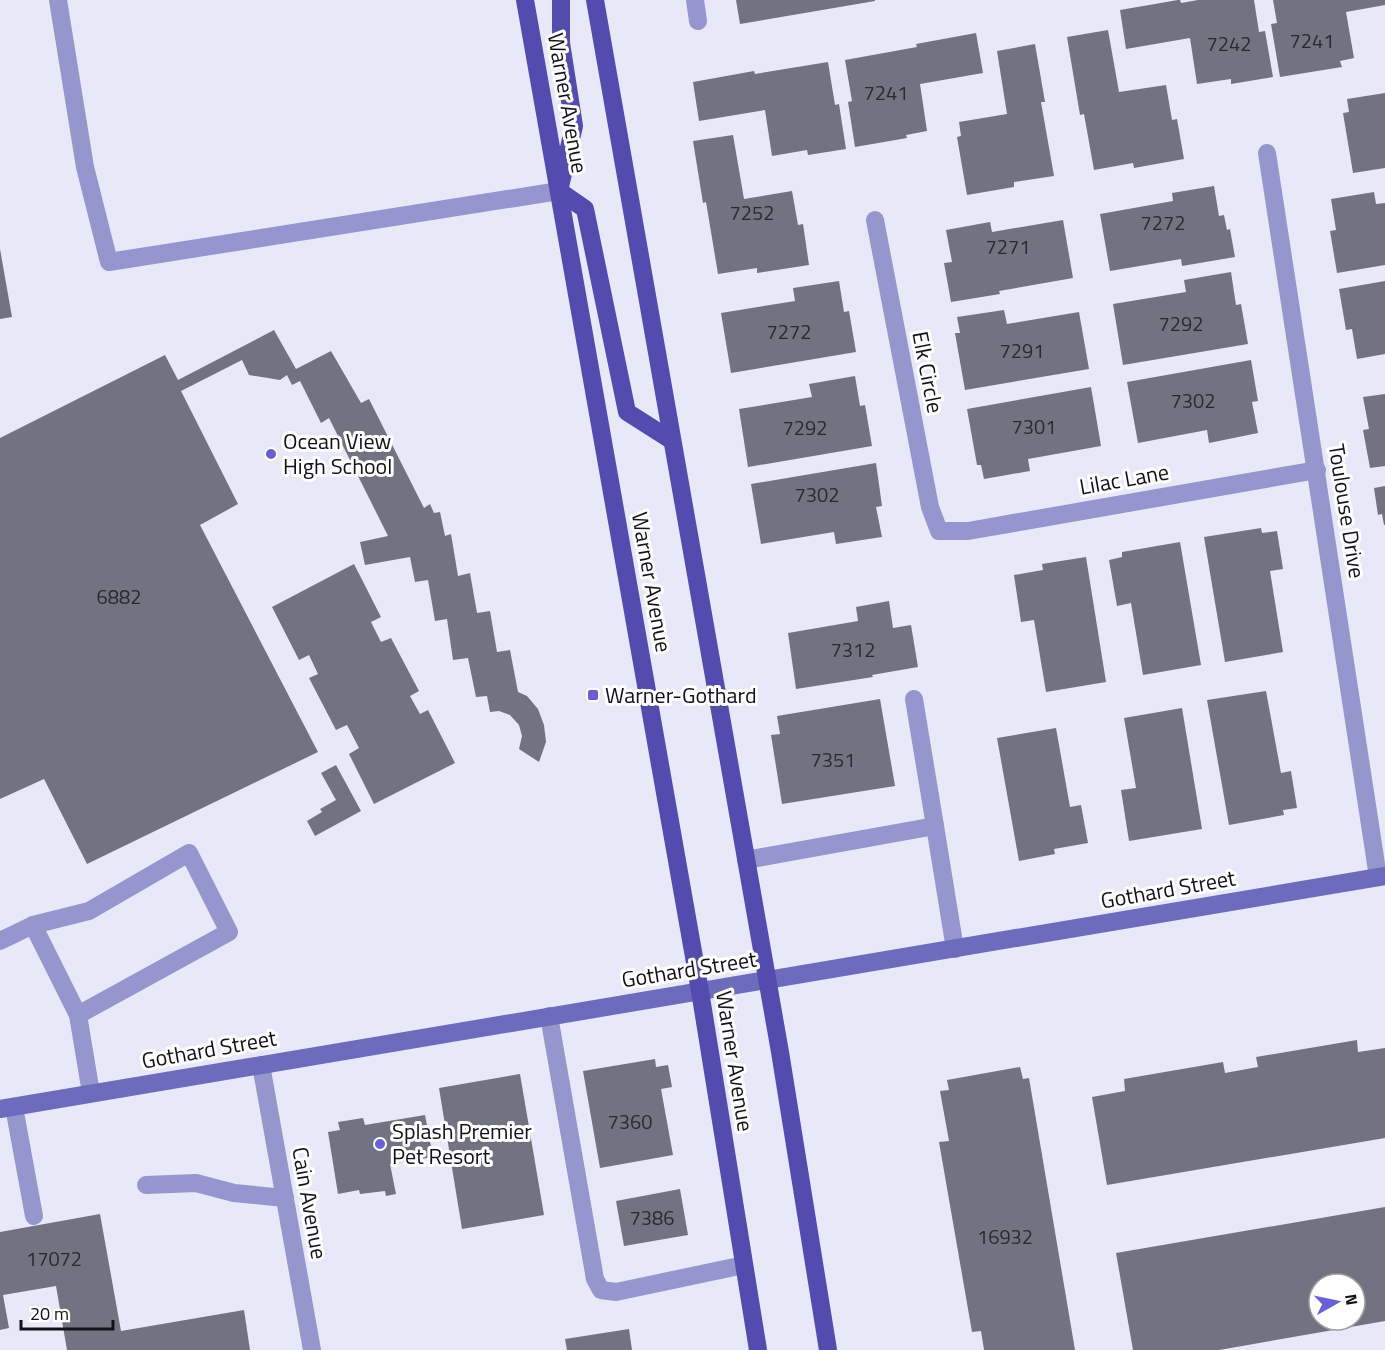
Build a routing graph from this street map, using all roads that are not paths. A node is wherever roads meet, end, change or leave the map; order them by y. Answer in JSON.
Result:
{"nodes":[{"id":1,"x":58,"y":0,"type":"edge"},
{"id":2,"x":525,"y":0,"type":"edge"},
{"id":3,"x":534,"y":0,"type":"edge"},
{"id":4,"x":561,"y":0,"type":"edge"},
{"id":5,"x":595,"y":0,"type":"edge"},
{"id":6,"x":695,"y":0,"type":"edge"},
{"id":7,"x":529,"y":19,"type":"junction"},
{"id":8,"x":698,"y":21,"type":"dead end"},
{"id":9,"x":1267,"y":153,"type":"dead end"},
{"id":10,"x":559,"y":191,"type":"junction"},
{"id":11,"x":875,"y":220,"type":"dead end"},
{"id":12,"x":671,"y":440,"type":"junction"},
{"id":13,"x":1317,"y":470,"type":"junction"},
{"id":14,"x":939,"y":531,"type":"joint"},
{"id":15,"x":914,"y":699,"type":"dead end"},
{"id":16,"x":935,"y":826,"type":"junction"},
{"id":17,"x":746,"y":860,"type":"junction"},
{"id":18,"x":1382,"y":877,"type":"edge"},
{"id":19,"x":33,"y":925,"type":"junction"},
{"id":20,"x":0,"y":941,"type":"edge"},
{"id":21,"x":955,"y":949,"type":"junction"},
{"id":22,"x":767,"y":981,"type":"junction"},
{"id":23,"x":699,"y":991,"type":"junction"},
{"id":24,"x":78,"y":1015,"type":"junction"},
{"id":25,"x":549,"y":1016,"type":"junction"},
{"id":26,"x":261,"y":1065,"type":"junction"},
{"id":27,"x":91,"y":1093,"type":"junction"},
{"id":28,"x":7,"y":1108,"type":"edge"},
{"id":29,"x":146,"y":1185,"type":"dead end"},
{"id":30,"x":285,"y":1198,"type":"junction"},
{"id":31,"x":34,"y":1216,"type":"dead end"},
{"id":32,"x":744,"y":1265,"type":"junction"},
{"id":33,"x":312,"y":1350,"type":"edge"},
{"id":34,"x":758,"y":1350,"type":"edge"},
{"id":35,"x":828,"y":1350,"type":"edge"}],
"edges":[{"from":1,"to":10,"type":"street"},
{"from":2,"to":7,"type":"main road","name":"Warner Avenue"},
{"from":3,"to":7,"type":"main road"},
{"from":4,"to":10,"type":"main road"},
{"from":5,"to":12,"type":"main road","name":"Warner Avenue"},
{"from":6,"to":8,"type":"street"},
{"from":7,"to":10,"type":"main road","name":"Warner Avenue"},
{"from":9,"to":13,"type":"street","name":"Toulouse Drive"},
{"from":10,"to":12,"type":"main road"},
{"from":10,"to":23,"type":"main road","name":"Warner Avenue"},
{"from":11,"to":14,"type":"street","name":"Elk Circle"},
{"from":12,"to":17,"type":"main road","name":"Warner Avenue"},
{"from":13,"to":14,"type":"street","name":"Lilac Lane"},
{"from":13,"to":18,"type":"street","name":"Toulouse Drive"},
{"from":15,"to":16,"type":"street"},
{"from":16,"to":17,"type":"street"},
{"from":16,"to":21,"type":"street"},
{"from":17,"to":22,"type":"main road","name":"Warner Avenue"},
{"from":18,"to":21,"type":"street","name":"Gothard Street"},
{"from":19,"to":20,"type":"street"},
{"from":19,"to":24,"type":"street"},
{"from":19,"to":24,"type":"street"},
{"from":21,"to":22,"type":"street","name":"Gothard Street"},
{"from":22,"to":23,"type":"street","name":"Gothard Street"},
{"from":22,"to":35,"type":"main road","name":"Warner Avenue"},
{"from":23,"to":25,"type":"street","name":"Gothard Street"},
{"from":23,"to":32,"type":"main road","name":"Warner Avenue"},
{"from":24,"to":27,"type":"street"},
{"from":25,"to":26,"type":"street","name":"Gothard Street"},
{"from":25,"to":32,"type":"street"},
{"from":26,"to":27,"type":"street","name":"Gothard Street"},
{"from":26,"to":30,"type":"street","name":"Cain Avenue"},
{"from":27,"to":28,"type":"street","name":"Gothard Street"},
{"from":28,"to":31,"type":"street"},
{"from":29,"to":30,"type":"street"},
{"from":30,"to":33,"type":"street","name":"Cain Avenue"},
{"from":32,"to":34,"type":"main road","name":"Warner Avenue"}]}
